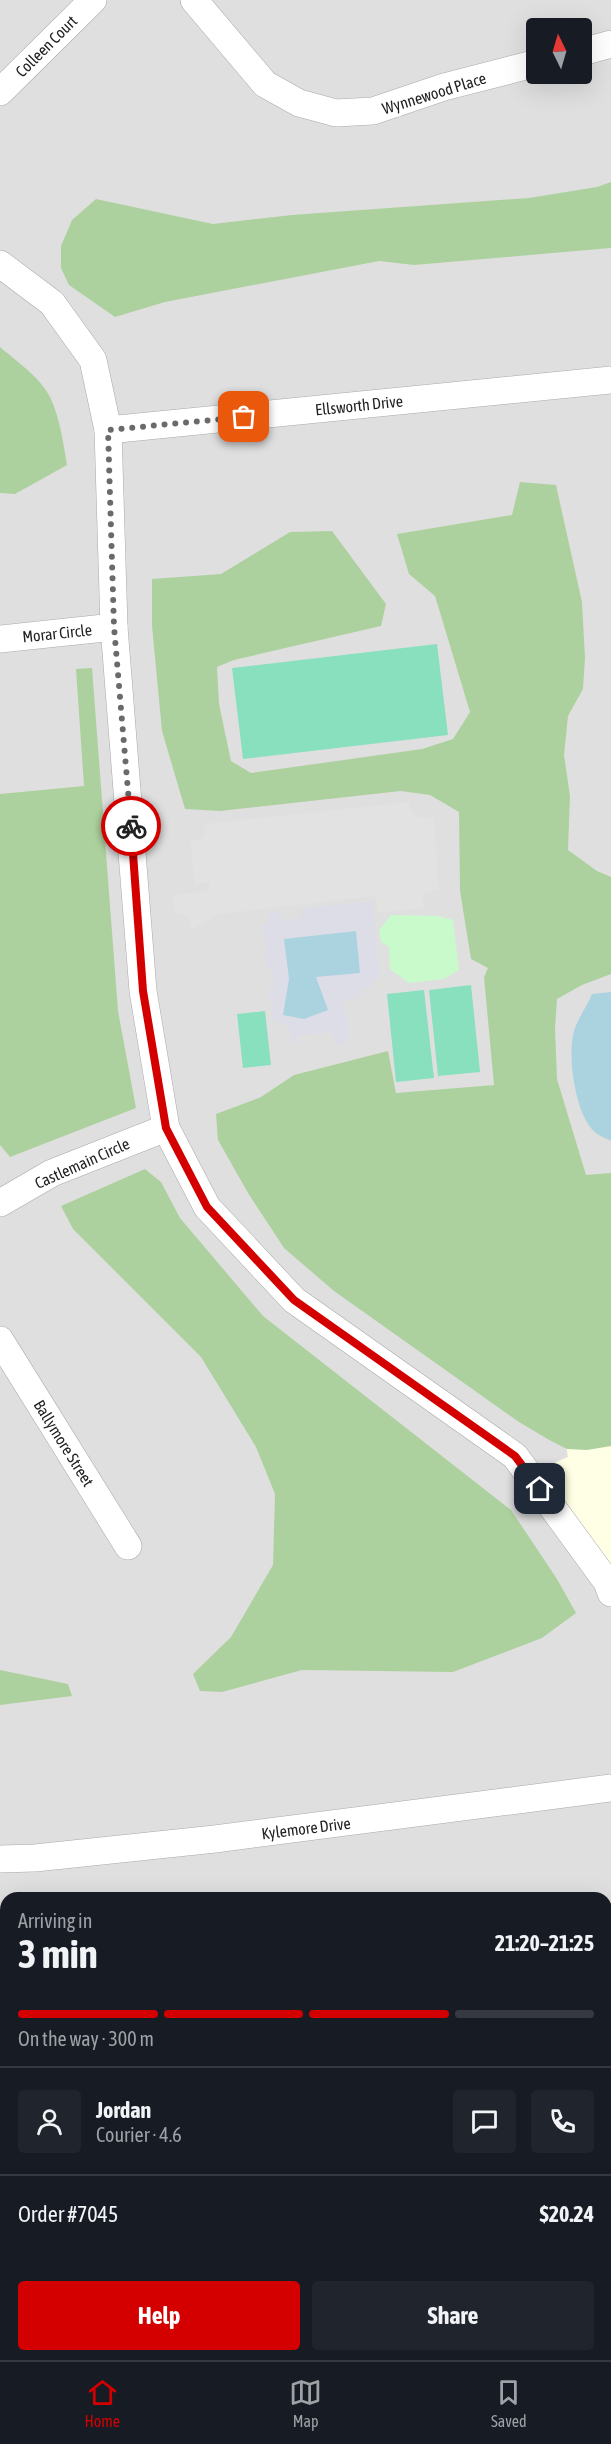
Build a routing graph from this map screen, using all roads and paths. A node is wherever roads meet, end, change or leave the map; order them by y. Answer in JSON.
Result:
{"nodes":[{"id":1,"x":93,"y":0,"type":"edge"},
{"id":2,"x":194,"y":0,"type":"edge"},
{"id":3,"x":611,"y":44,"type":"edge"},
{"id":4,"x":592,"y":49,"type":"edge"},
{"id":5,"x":526,"y":66,"type":"edge"},
{"id":6,"x":0,"y":92,"type":"edge"},
{"id":7,"x":0,"y":264,"type":"edge"},
{"id":8,"x":611,"y":380,"type":"edge"},
{"id":9,"x":108,"y":430,"type":"junction"},
{"id":10,"x":114,"y":627,"type":"junction"},
{"id":11,"x":0,"y":639,"type":"edge"},
{"id":12,"x":166,"y":1128,"type":"junction"},
{"id":13,"x":0,"y":1203,"type":"edge"},
{"id":14,"x":0,"y":1340,"type":"edge"},
{"id":15,"x":128,"y":1546,"type":"dead end"},
{"id":16,"x":611,"y":1593,"type":"edge"},
{"id":17,"x":611,"y":1788,"type":"edge"},
{"id":18,"x":0,"y":1860,"type":"edge"}],
"edges":[{"from":1,"to":6,"type":"street","name":"Colleen Court"},
{"from":2,"to":5,"type":"street","name":"Wynnewood Place"},
{"from":3,"to":4,"type":"street"},
{"from":7,"to":9,"type":"street"},
{"from":8,"to":9,"type":"street","name":"Ellsworth Drive"},
{"from":9,"to":10,"type":"street"},
{"from":10,"to":11,"type":"street","name":"Morar Circle"},
{"from":10,"to":12,"type":"street"},
{"from":12,"to":13,"type":"street","name":"Castlemain Circle"},
{"from":12,"to":16,"type":"street"},
{"from":14,"to":15,"type":"street","name":"Ballymore Street"},
{"from":17,"to":18,"type":"street","name":"Kylemore Drive"}]}
